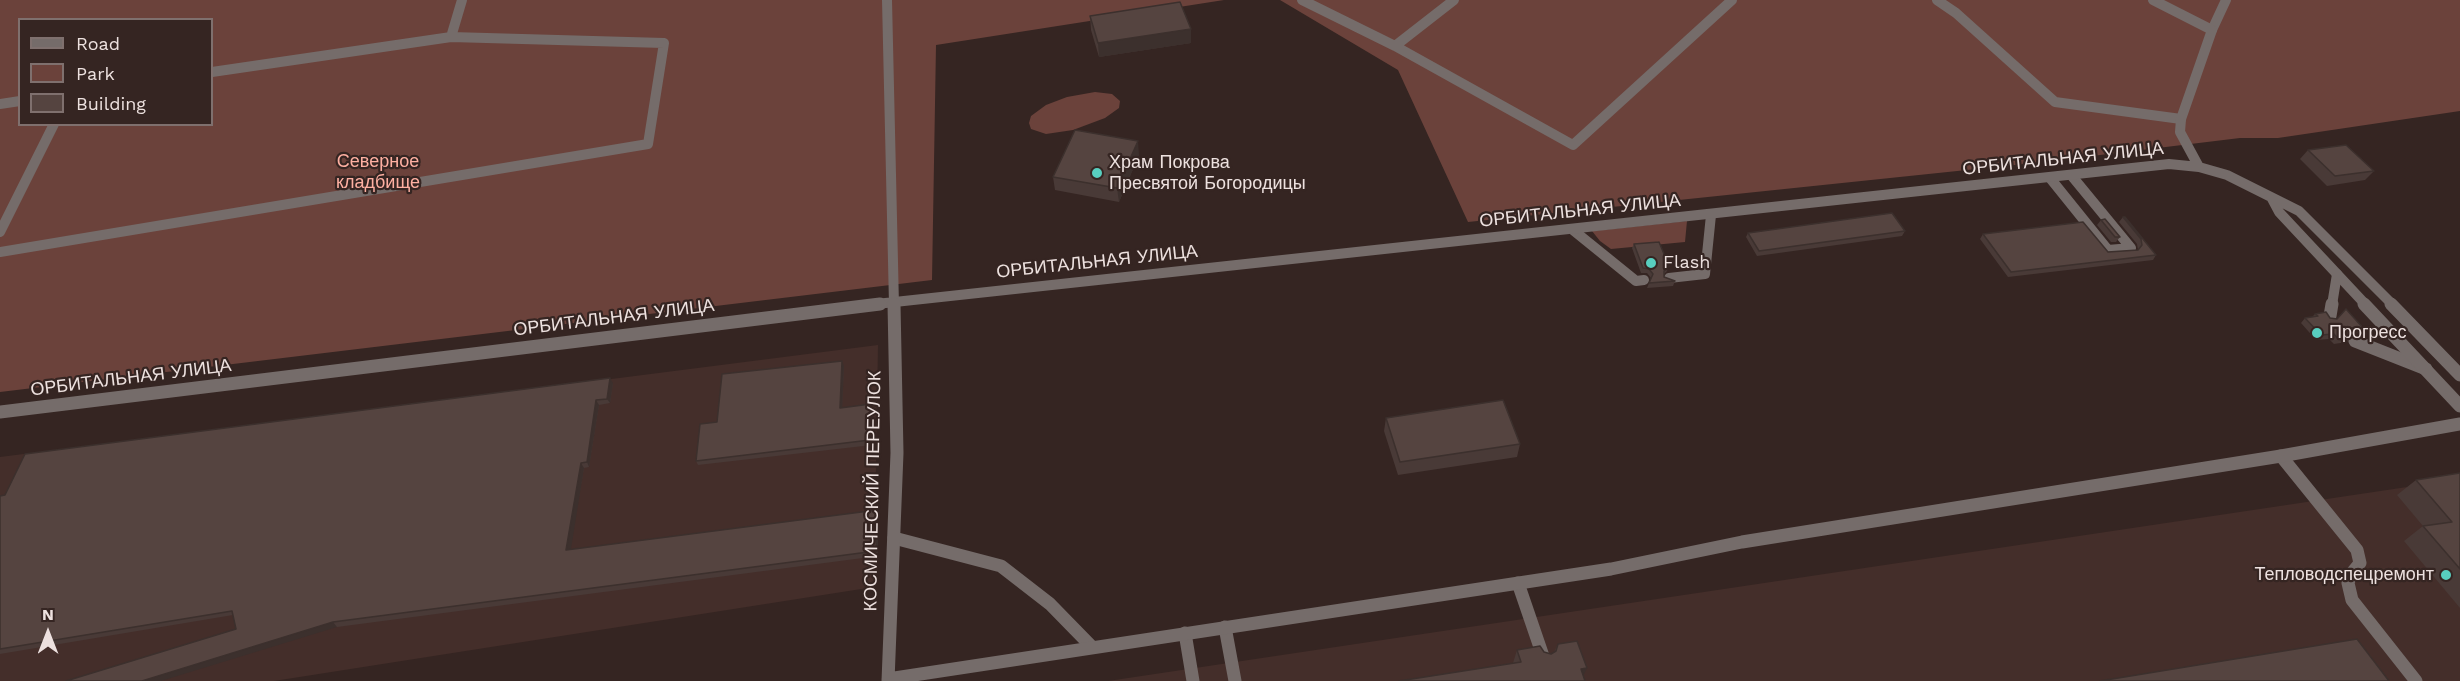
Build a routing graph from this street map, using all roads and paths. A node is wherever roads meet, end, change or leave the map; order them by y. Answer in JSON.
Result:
{"nodes":[{"id":1,"x":462,"y":0,"type":"edge"},
{"id":2,"x":887,"y":0,"type":"edge"},
{"id":3,"x":1302,"y":0,"type":"edge"},
{"id":4,"x":1454,"y":0,"type":"edge"},
{"id":5,"x":1732,"y":0,"type":"edge"},
{"id":6,"x":1937,"y":0,"type":"edge"},
{"id":7,"x":2153,"y":0,"type":"edge"},
{"id":8,"x":2226,"y":0,"type":"edge"},
{"id":9,"x":2212,"y":30,"type":"junction"},
{"id":10,"x":451,"y":37,"type":"junction"},
{"id":11,"x":1395,"y":46,"type":"junction"},
{"id":12,"x":213,"y":72,"type":"edge"},
{"id":13,"x":18,"y":101,"type":"edge"},
{"id":14,"x":0,"y":104,"type":"edge"},
{"id":15,"x":2181,"y":119,"type":"junction"},
{"id":16,"x":53,"y":126,"type":"edge"},
{"id":17,"x":2199,"y":167,"type":"junction"},
{"id":18,"x":2071,"y":175,"type":"junction"},
{"id":19,"x":2050,"y":178,"type":"junction"},
{"id":20,"x":2271,"y":196,"type":"junction"},
{"id":21,"x":1711,"y":215,"type":"junction"},
{"id":22,"x":1573,"y":230,"type":"junction"},
{"id":23,"x":0,"y":232,"type":"edge"},
{"id":24,"x":0,"y":252,"type":"edge"},
{"id":25,"x":2337,"y":274,"type":"junction"},
{"id":26,"x":1670,"y":278,"type":"edge"},
{"id":27,"x":1644,"y":280,"type":"dead end"},
{"id":28,"x":892,"y":302,"type":"junction"},
{"id":29,"x":2330,"y":316,"type":"edge"},
{"id":30,"x":2355,"y":341,"type":"edge"},
{"id":31,"x":2426,"y":369,"type":"junction"},
{"id":32,"x":2460,"y":375,"type":"edge"},
{"id":33,"x":2460,"y":406,"type":"edge"},
{"id":34,"x":0,"y":412,"type":"edge"},
{"id":35,"x":2460,"y":424,"type":"edge"},
{"id":36,"x":2281,"y":456,"type":"junction"},
{"id":37,"x":894,"y":538,"type":"junction"},
{"id":38,"x":1518,"y":583,"type":"junction"},
{"id":39,"x":1225,"y":627,"type":"junction"},
{"id":40,"x":1185,"y":633,"type":"junction"},
{"id":41,"x":1092,"y":646,"type":"junction"},
{"id":42,"x":1544,"y":659,"type":"edge"},
{"id":43,"x":886,"y":680,"type":"edge"},
{"id":44,"x":1192,"y":681,"type":"edge"},
{"id":45,"x":1234,"y":681,"type":"edge"},
{"id":46,"x":2416,"y":681,"type":"edge"}],
"edges":[{"from":1,"to":10,"type":"street"},
{"from":2,"to":28,"type":"street","name":"КОСМИЧЕСКИЙ ПЕРЕУЛОК"},
{"from":3,"to":11,"type":"street"},
{"from":4,"to":11,"type":"street"},
{"from":5,"to":11,"type":"street"},
{"from":6,"to":15,"type":"street"},
{"from":7,"to":9,"type":"street"},
{"from":8,"to":9,"type":"street"},
{"from":9,"to":15,"type":"street"},
{"from":10,"to":12,"type":"street"},
{"from":10,"to":24,"type":"street"},
{"from":13,"to":14,"type":"street"},
{"from":15,"to":17,"type":"street"},
{"from":16,"to":23,"type":"street"},
{"from":17,"to":18,"type":"street","name":"ОРБИТАЛЬНАЯ УЛИЦА"},
{"from":17,"to":20,"type":"street","name":"ОРБИТАЛЬНАЯ УЛИЦА"},
{"from":18,"to":19,"type":"street","name":"ОРБИТАЛЬНАЯ УЛИЦА"},
{"from":18,"to":19,"type":"street"},
{"from":19,"to":21,"type":"street","name":"ОРБИТАЛЬНАЯ УЛИЦА"},
{"from":20,"to":25,"type":"street"},
{"from":20,"to":32,"type":"street","name":"ОРБИТАЛЬНАЯ УЛИЦА"},
{"from":21,"to":22,"type":"street","name":"ОРБИТАЛЬНАЯ УЛИЦА"},
{"from":21,"to":26,"type":"street"},
{"from":22,"to":27,"type":"street"},
{"from":22,"to":28,"type":"street","name":"ОРБИТАЛЬНАЯ УЛИЦА"},
{"from":25,"to":29,"type":"street"},
{"from":25,"to":31,"type":"street"},
{"from":28,"to":34,"type":"street","name":"ОРБИТАЛЬНАЯ УЛИЦА"},
{"from":28,"to":37,"type":"street","name":"КОСМИЧЕСКИЙ ПЕРЕУЛОК"},
{"from":30,"to":31,"type":"street"},
{"from":31,"to":33,"type":"street"},
{"from":35,"to":36,"type":"street"},
{"from":36,"to":38,"type":"street"},
{"from":36,"to":46,"type":"street"},
{"from":37,"to":41,"type":"street"},
{"from":37,"to":43,"type":"street","name":"КОСМИЧЕСКИЙ ПЕРЕУЛОК"},
{"from":38,"to":39,"type":"street"},
{"from":38,"to":42,"type":"street"},
{"from":39,"to":40,"type":"street"},
{"from":39,"to":45,"type":"street"},
{"from":40,"to":41,"type":"street"},
{"from":40,"to":44,"type":"street"},
{"from":41,"to":43,"type":"street"}]}
